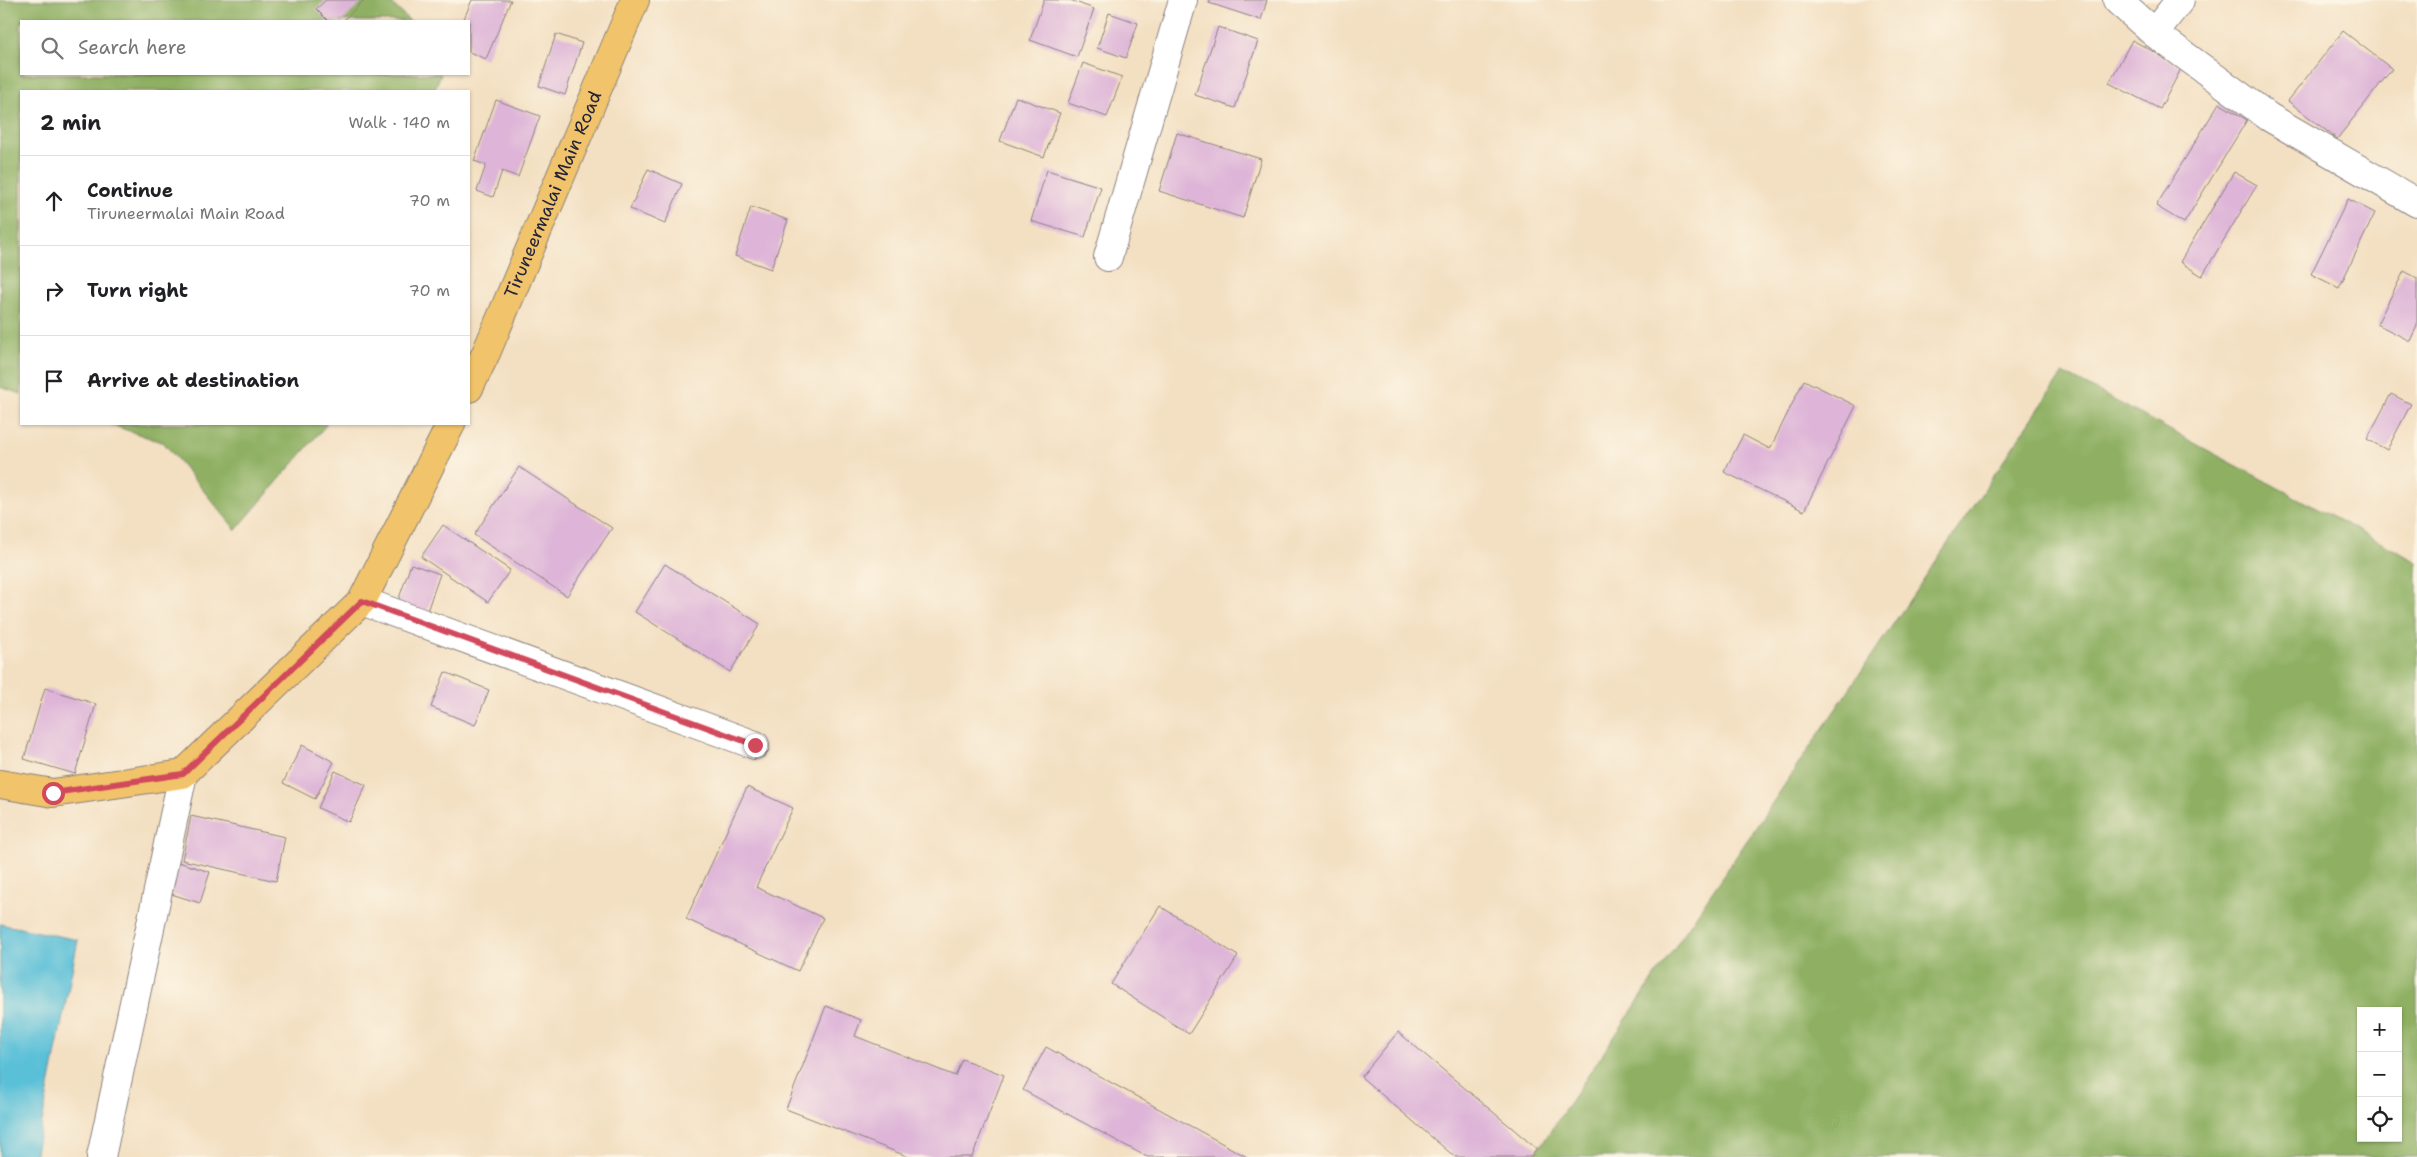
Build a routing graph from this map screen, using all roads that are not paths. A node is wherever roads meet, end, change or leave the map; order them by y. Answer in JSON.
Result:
{"nodes":[{"id":1,"x":634,"y":0,"type":"edge"},
{"id":2,"x":1183,"y":0,"type":"edge"},
{"id":3,"x":2118,"y":0,"type":"edge"},
{"id":4,"x":2180,"y":0,"type":"edge"},
{"id":5,"x":2154,"y":33,"type":"junction"},
{"id":6,"x":2417,"y":203,"type":"edge"},
{"id":7,"x":1108,"y":257,"type":"dead end"},
{"id":8,"x":470,"y":386,"type":"edge"},
{"id":9,"x":450,"y":425,"type":"edge"},
{"id":10,"x":362,"y":601,"type":"junction"},
{"id":11,"x":755,"y":745,"type":"dead end"},
{"id":12,"x":183,"y":774,"type":"junction"},
{"id":13,"x":0,"y":784,"type":"edge"},
{"id":14,"x":101,"y":1157,"type":"edge"}],
"edges":[{"from":1,"to":8,"type":"main road","name":"Tiruneermalai Main Road"},
{"from":2,"to":7,"type":"street"},
{"from":3,"to":5,"type":"street"},
{"from":4,"to":5,"type":"street"},
{"from":5,"to":6,"type":"street"},
{"from":9,"to":10,"type":"main road"},
{"from":10,"to":11,"type":"street"},
{"from":10,"to":12,"type":"main road"},
{"from":12,"to":13,"type":"main road"},
{"from":12,"to":14,"type":"street"}]}
